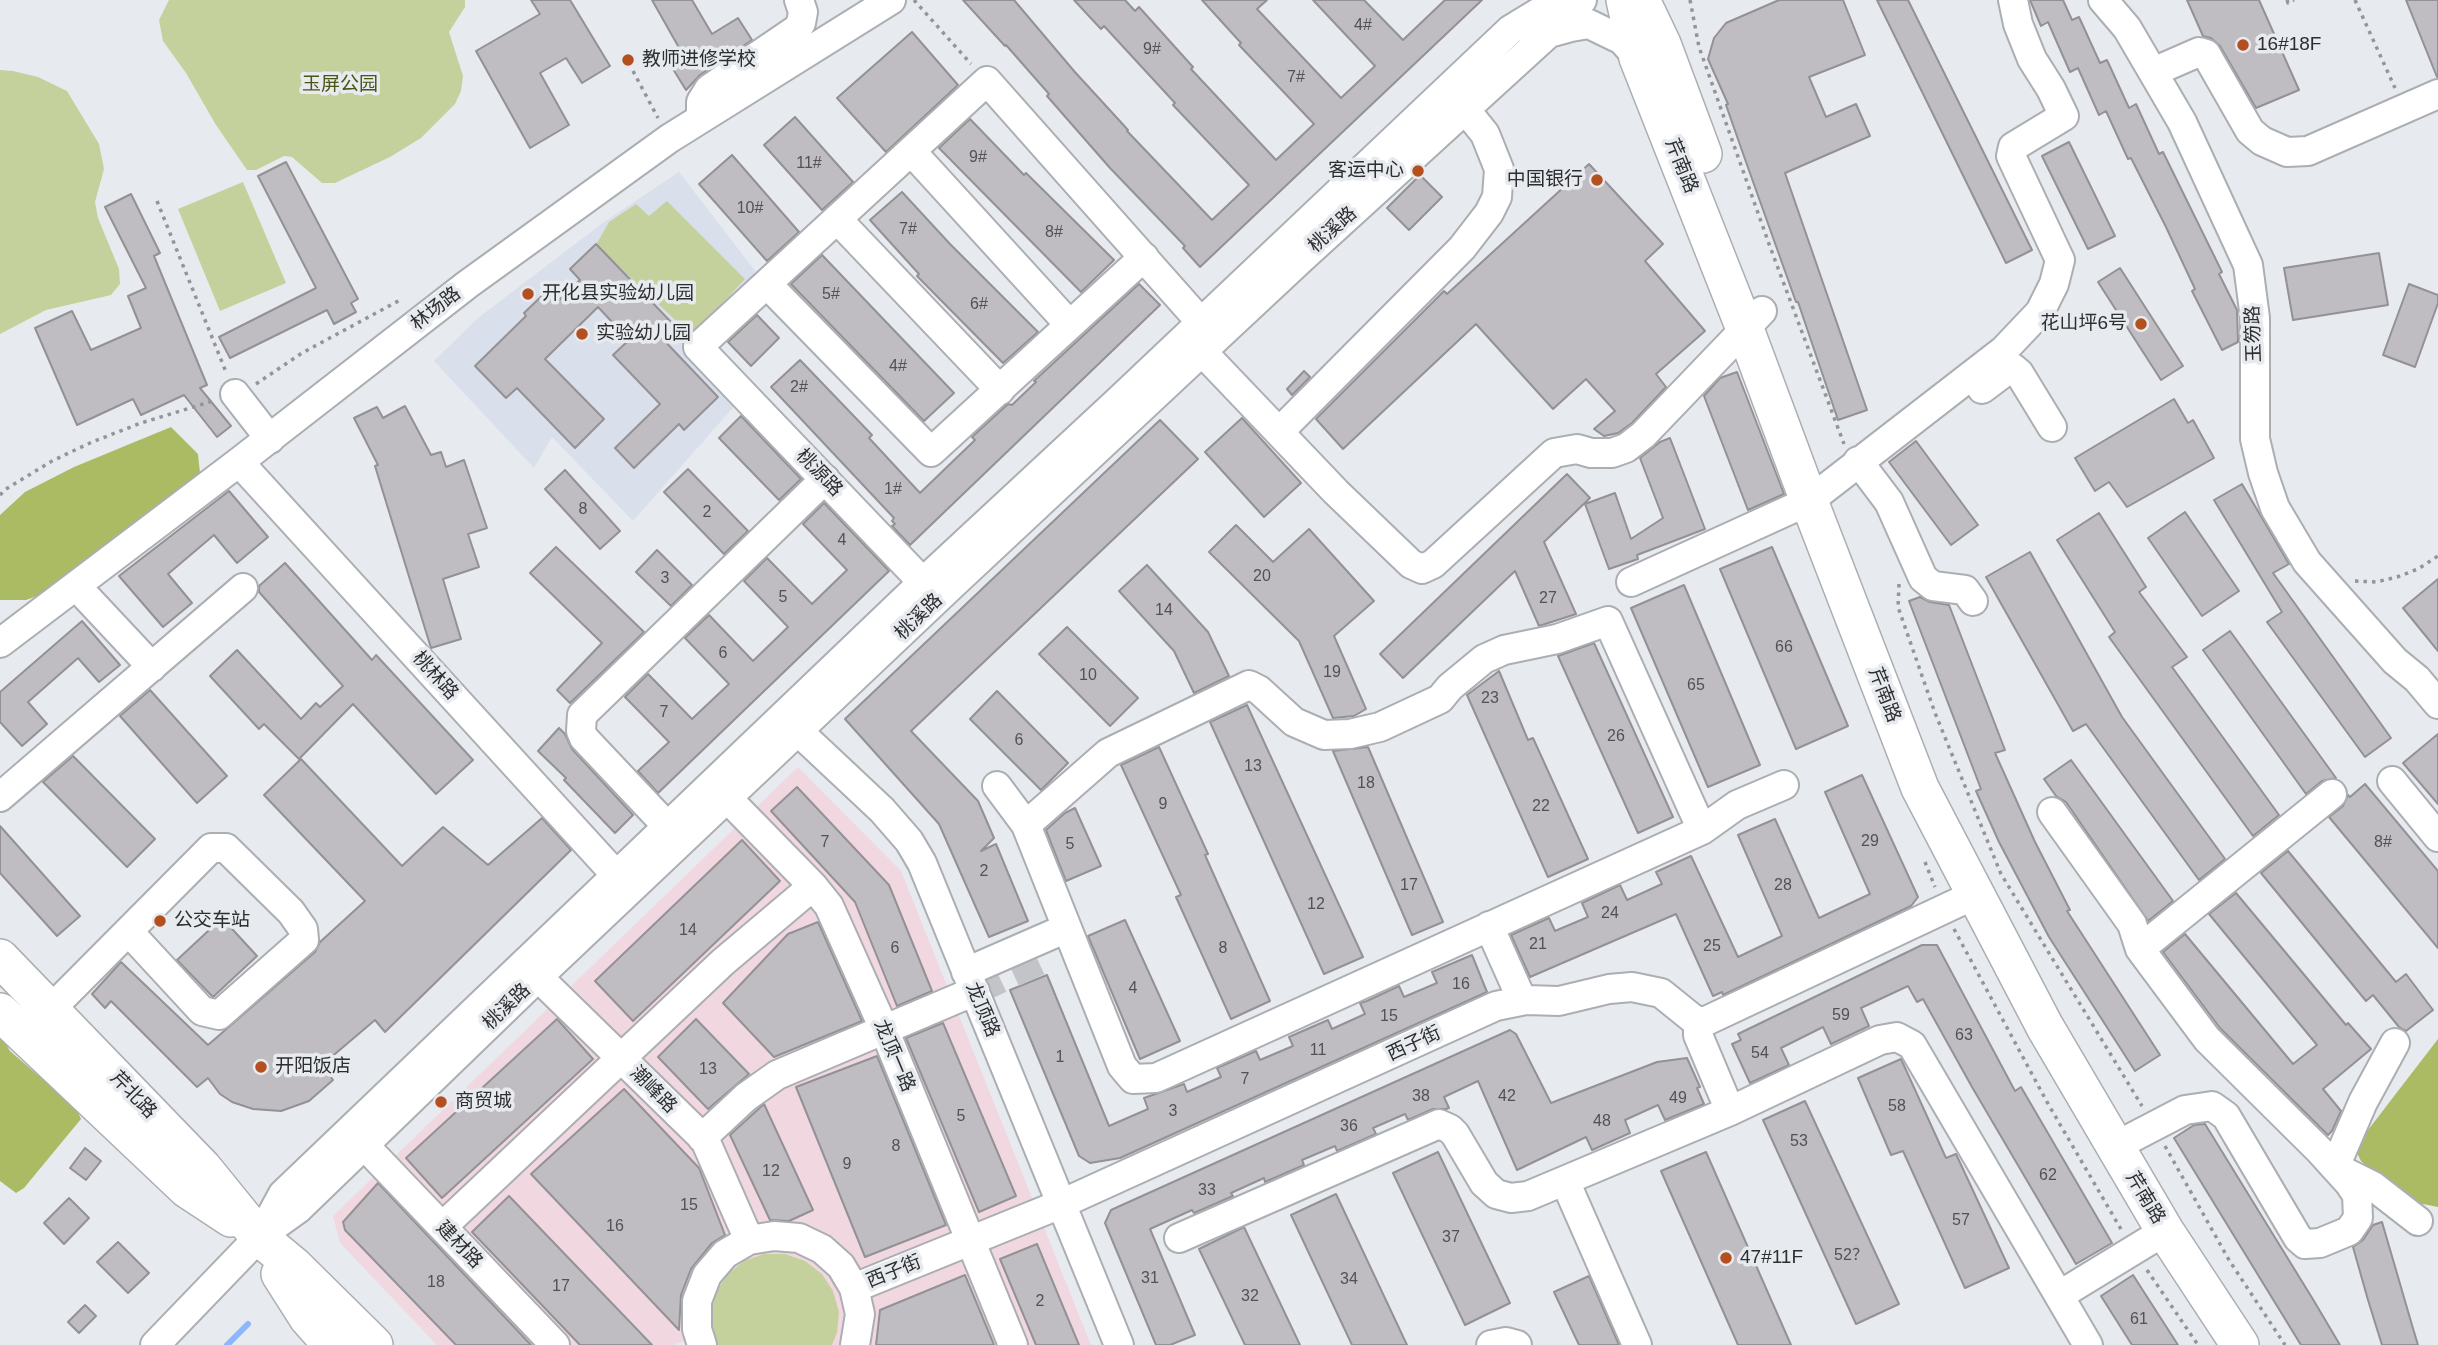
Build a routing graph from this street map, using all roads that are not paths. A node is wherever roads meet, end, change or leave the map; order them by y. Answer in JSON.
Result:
{"nodes":[{"id":1,"x":799,"y":0,"type":"edge"},
{"id":2,"x":891,"y":0,"type":"edge"},
{"id":3,"x":1530,"y":0,"type":"edge"},
{"id":4,"x":1559,"y":0,"type":"edge"},
{"id":5,"x":1582,"y":0,"type":"edge"},
{"id":6,"x":1625,"y":0,"type":"edge"},
{"id":7,"x":1641,"y":0,"type":"edge"},
{"id":8,"x":1661,"y":0,"type":"edge"},
{"id":9,"x":2013,"y":0,"type":"edge"},
{"id":10,"x":2103,"y":0,"type":"edge"},
{"id":11,"x":1510,"y":30,"type":"junction"},
{"id":12,"x":1549,"y":33,"type":"junction"},
{"id":13,"x":1650,"y":51,"type":"junction"},
{"id":14,"x":2152,"y":72,"type":"junction"},
{"id":15,"x":2438,"y":94,"type":"edge"},
{"id":16,"x":1465,"y":110,"type":"junction"},
{"id":17,"x":701,"y":117,"type":"junction"},
{"id":18,"x":911,"y":151,"type":"junction"},
{"id":19,"x":837,"y":219,"type":"junction"},
{"id":20,"x":1144,"y":257,"type":"junction"},
{"id":21,"x":767,"y":284,"type":"junction"},
{"id":22,"x":1754,"y":320,"type":"junction"},
{"id":23,"x":1069,"y":324,"type":"junction"},
{"id":24,"x":1202,"y":337,"type":"junction"},
{"id":25,"x":1000,"y":390,"type":"junction"},
{"id":26,"x":235,"y":394,"type":"road end"},
{"id":27,"x":2052,"y":427,"type":"dead end"},
{"id":28,"x":1279,"y":432,"type":"junction"},
{"id":29,"x":270,"y":439,"type":"junction"},
{"id":30,"x":240,"y":462,"type":"junction"},
{"id":31,"x":1844,"y":472,"type":"junction"},
{"id":32,"x":825,"y":479,"type":"junction"},
{"id":33,"x":1631,"y":582,"type":"dead end"},
{"id":34,"x":77,"y":587,"type":"junction"},
{"id":35,"x":243,"y":589,"type":"dead end"},
{"id":36,"x":931,"y":591,"type":"junction"},
{"id":37,"x":1973,"y":601,"type":"dead end"},
{"id":38,"x":12,"y":623,"type":"edge"},
{"id":39,"x":0,"y":643,"type":"edge"},
{"id":40,"x":152,"y":667,"type":"junction"},
{"id":41,"x":2438,"y":704,"type":"edge"},
{"id":42,"x":790,"y":724,"type":"junction"},
{"id":43,"x":2392,"y":781,"type":"dead end"},
{"id":44,"x":1784,"y":785,"type":"dead end"},
{"id":45,"x":997,"y":786,"type":"dead end"},
{"id":46,"x":2332,"y":794,"type":"dead end"},
{"id":47,"x":0,"y":797,"type":"edge"},
{"id":48,"x":727,"y":798,"type":"junction"},
{"id":49,"x":2052,"y":812,"type":"dead end"},
{"id":50,"x":1026,"y":825,"type":"junction"},
{"id":51,"x":667,"y":826,"type":"junction"},
{"id":52,"x":1702,"y":830,"type":"junction"},
{"id":53,"x":2438,"y":837,"type":"edge"},
{"id":54,"x":623,"y":883,"type":"junction"},
{"id":55,"x":813,"y":886,"type":"junction"},
{"id":56,"x":1974,"y":895,"type":"junction"},
{"id":57,"x":1489,"y":926,"type":"junction"},
{"id":58,"x":1067,"y":928,"type":"junction"},
{"id":59,"x":129,"y":932,"type":"junction"},
{"id":60,"x":2140,"y":949,"type":"junction"},
{"id":61,"x":0,"y":958,"type":"edge"},
{"id":62,"x":530,"y":971,"type":"junction"},
{"id":63,"x":971,"y":981,"type":"junction"},
{"id":64,"x":1522,"y":1000,"type":"junction"},
{"id":65,"x":25,"y":1019,"type":"edge"},
{"id":66,"x":1698,"y":1021,"type":"junction"},
{"id":67,"x":884,"y":1029,"type":"junction"},
{"id":68,"x":2395,"y":1043,"type":"dead end"},
{"id":69,"x":622,"y":1059,"type":"junction"},
{"id":70,"x":1730,"y":1111,"type":"junction"},
{"id":71,"x":702,"y":1138,"type":"junction"},
{"id":72,"x":363,"y":1144,"type":"junction"},
{"id":73,"x":2114,"y":1147,"type":"junction"},
{"id":74,"x":2335,"y":1167,"type":"junction"},
{"id":75,"x":1565,"y":1181,"type":"junction"},
{"id":76,"x":1061,"y":1204,"type":"junction"},
{"id":77,"x":2418,"y":1221,"type":"dead end"},
{"id":78,"x":442,"y":1227,"type":"junction"},
{"id":79,"x":2165,"y":1231,"type":"junction"},
{"id":80,"x":259,"y":1237,"type":"junction"},
{"id":81,"x":1179,"y":1238,"type":"dead end"},
{"id":82,"x":749,"y":1240,"type":"junction"},
{"id":83,"x":970,"y":1241,"type":"junction"},
{"id":84,"x":854,"y":1288,"type":"junction"},
{"id":85,"x":2060,"y":1295,"type":"junction"},
{"id":86,"x":155,"y":1345,"type":"edge"},
{"id":87,"x":332,"y":1345,"type":"edge"},
{"id":88,"x":374,"y":1345,"type":"edge"},
{"id":89,"x":555,"y":1345,"type":"edge"},
{"id":90,"x":702,"y":1345,"type":"edge"},
{"id":91,"x":855,"y":1345,"type":"edge"},
{"id":92,"x":1013,"y":1345,"type":"edge"},
{"id":93,"x":1119,"y":1345,"type":"edge"},
{"id":94,"x":1491,"y":1345,"type":"edge"},
{"id":95,"x":1517,"y":1345,"type":"edge"},
{"id":96,"x":1637,"y":1345,"type":"edge"},
{"id":97,"x":2088,"y":1345,"type":"edge"},
{"id":98,"x":2240,"y":1345,"type":"edge"}],
"edges":[{"from":1,"to":17,"type":"street"},
{"from":2,"to":17,"type":"street","name":"林场路"},
{"from":3,"to":11,"type":"street","name":"桃溪路"},
{"from":4,"to":11,"type":"street","name":"桃溪路"},
{"from":5,"to":12,"type":"street","name":"桃溪路"},
{"from":6,"to":13,"type":"main road","name":"芹南路"},
{"from":7,"to":13,"type":"main road"},
{"from":8,"to":13,"type":"street"},
{"from":9,"to":31,"type":"street"},
{"from":10,"to":14,"type":"street","name":"玉笏路"},
{"from":11,"to":24,"type":"street","name":"桃溪路"},
{"from":12,"to":13,"type":"street"},
{"from":12,"to":16,"type":"street","name":"桃溪路"},
{"from":13,"to":22,"type":"main road","name":"芹南路"},
{"from":14,"to":15,"type":"street"},
{"from":14,"to":41,"type":"street","name":"玉笏路"},
{"from":16,"to":24,"type":"street","name":"桃溪路"},
{"from":16,"to":28,"type":"street"},
{"from":17,"to":29,"type":"street","name":"林场路"},
{"from":18,"to":19,"type":"street"},
{"from":18,"to":20,"type":"street"},
{"from":18,"to":23,"type":"street"},
{"from":19,"to":21,"type":"street"},
{"from":19,"to":25,"type":"street"},
{"from":20,"to":23,"type":"street"},
{"from":20,"to":24,"type":"street"},
{"from":21,"to":25,"type":"street"},
{"from":21,"to":32,"type":"street","name":"桃源路"},
{"from":22,"to":28,"type":"street"},
{"from":22,"to":31,"type":"main road","name":"芹南路"},
{"from":23,"to":25,"type":"street"},
{"from":24,"to":28,"type":"street"},
{"from":24,"to":36,"type":"street","name":"桃溪路"},
{"from":26,"to":29,"type":"street"},
{"from":27,"to":31,"type":"street"},
{"from":29,"to":30,"type":"street","name":"林场路"},
{"from":30,"to":34,"type":"street","name":"林场路"},
{"from":30,"to":54,"type":"street","name":"桃林路"},
{"from":31,"to":33,"type":"street"},
{"from":31,"to":37,"type":"street"},
{"from":31,"to":56,"type":"main road","name":"芹南路"},
{"from":32,"to":36,"type":"street","name":"桃源路"},
{"from":32,"to":51,"type":"street"},
{"from":34,"to":38,"type":"street","name":"林场路"},
{"from":34,"to":40,"type":"street"},
{"from":35,"to":40,"type":"street"},
{"from":36,"to":42,"type":"street","name":"桃溪路"},
{"from":38,"to":39,"type":"street","name":"林场路"},
{"from":40,"to":47,"type":"street"},
{"from":42,"to":48,"type":"street","name":"桃溪路"},
{"from":42,"to":51,"type":"street","name":"桃溪路"},
{"from":42,"to":63,"type":"street","name":"龙顶路"},
{"from":43,"to":53,"type":"street"},
{"from":44,"to":52,"type":"street"},
{"from":45,"to":50,"type":"street"},
{"from":46,"to":60,"type":"street"},
{"from":48,"to":54,"type":"street","name":"桃溪路"},
{"from":48,"to":55,"type":"street","name":"龙顶一路"},
{"from":49,"to":60,"type":"street"},
{"from":50,"to":52,"type":"street"},
{"from":50,"to":58,"type":"street"},
{"from":51,"to":54,"type":"street","name":"桃溪路"},
{"from":52,"to":57,"type":"street"},
{"from":54,"to":62,"type":"street","name":"桃溪路"},
{"from":55,"to":67,"type":"street","name":"龙顶一路"},
{"from":55,"to":69,"type":"street"},
{"from":56,"to":66,"type":"street"},
{"from":56,"to":73,"type":"main road","name":"芹南路"},
{"from":57,"to":58,"type":"street"},
{"from":57,"to":64,"type":"street"},
{"from":58,"to":63,"type":"street"},
{"from":59,"to":59,"type":"street"},
{"from":59,"to":65,"type":"street"},
{"from":60,"to":74,"type":"street"},
{"from":61,"to":65,"type":"main road","name":"芹北路"},
{"from":62,"to":69,"type":"street","name":"潮峰路"},
{"from":62,"to":72,"type":"street","name":"桃溪路"},
{"from":62,"to":80,"type":"street","name":"桃溪路"},
{"from":63,"to":67,"type":"street"},
{"from":63,"to":76,"type":"street","name":"龙顶路"},
{"from":64,"to":66,"type":"street","name":"西子街"},
{"from":64,"to":76,"type":"street","name":"西子街"},
{"from":65,"to":80,"type":"main road","name":"芹北路"},
{"from":66,"to":70,"type":"street"},
{"from":67,"to":71,"type":"street"},
{"from":67,"to":83,"type":"street","name":"龙顶一路"},
{"from":68,"to":74,"type":"street"},
{"from":69,"to":71,"type":"street","name":"潮峰路"},
{"from":69,"to":78,"type":"street"},
{"from":70,"to":75,"type":"street"},
{"from":70,"to":85,"type":"street"},
{"from":71,"to":82,"type":"street","name":"潮峰路"},
{"from":72,"to":78,"type":"street","name":"建材路"},
{"from":72,"to":80,"type":"street","name":"桃溪路"},
{"from":73,"to":74,"type":"street"},
{"from":73,"to":79,"type":"main road","name":"芹南路"},
{"from":74,"to":77,"type":"street"},
{"from":75,"to":81,"type":"street"},
{"from":75,"to":96,"type":"street"},
{"from":76,"to":83,"type":"street","name":"西子街"},
{"from":76,"to":93,"type":"street","name":"龙顶路"},
{"from":78,"to":89,"type":"street","name":"建材路"},
{"from":79,"to":85,"type":"street"},
{"from":79,"to":98,"type":"main road","name":"芹南路"},
{"from":80,"to":86,"type":"street","name":"桃溪路"},
{"from":80,"to":87,"type":"main road","name":"芹北路"},
{"from":80,"to":88,"type":"main road","name":"芹北路"},
{"from":82,"to":84,"type":"street"},
{"from":82,"to":90,"type":"street"},
{"from":83,"to":84,"type":"street","name":"西子街"},
{"from":83,"to":92,"type":"street","name":"龙顶一路"},
{"from":84,"to":91,"type":"street"},
{"from":85,"to":97,"type":"street"},
{"from":94,"to":95,"type":"street"}]}
